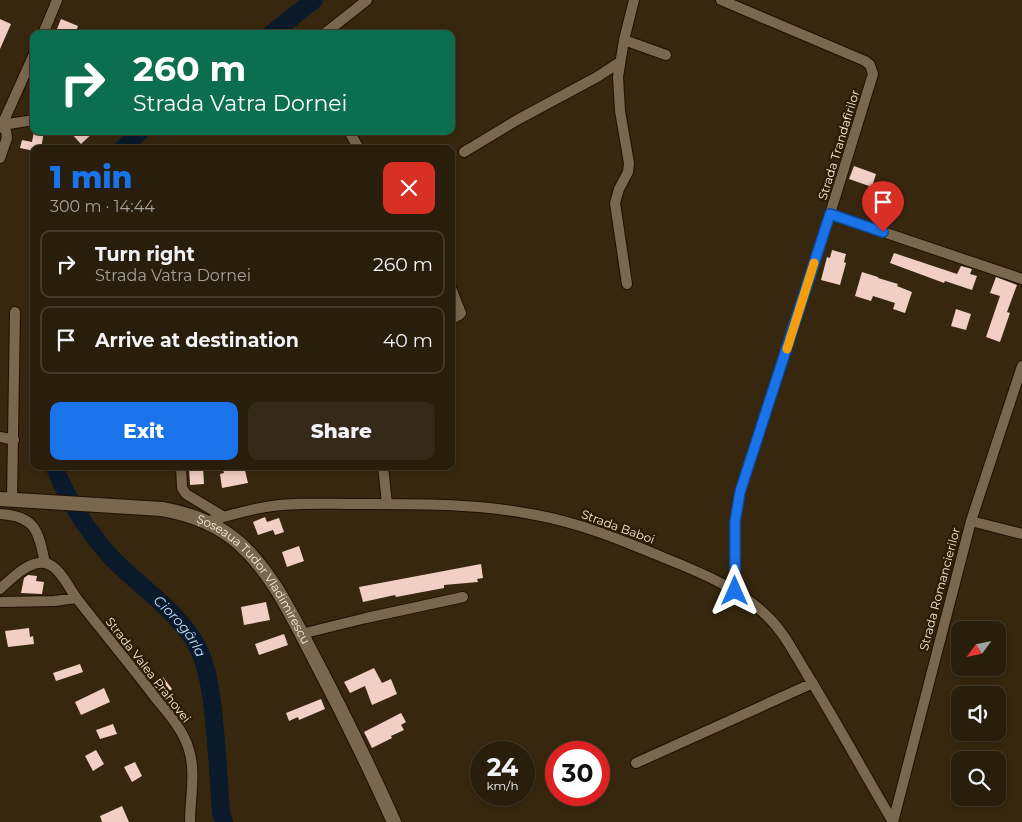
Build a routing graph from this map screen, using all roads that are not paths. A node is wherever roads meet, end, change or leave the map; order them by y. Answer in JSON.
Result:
{"nodes":[{"id":1,"x":57,"y":0,"type":"edge"},
{"id":2,"x":368,"y":0,"type":"edge"},
{"id":3,"x":634,"y":0,"type":"edge"},
{"id":4,"x":721,"y":0,"type":"edge"},
{"id":5,"x":44,"y":30,"type":"edge"},
{"id":6,"x":329,"y":30,"type":"edge"},
{"id":7,"x":624,"y":40,"type":"junction"},
{"id":8,"x":666,"y":55,"type":"dead end"},
{"id":9,"x":620,"y":62,"type":"junction"},
{"id":10,"x":30,"y":63,"type":"edge"},
{"id":11,"x":30,"y":121,"type":"edge"},
{"id":12,"x":1,"y":125,"type":"edge"},
{"id":13,"x":464,"y":152,"type":"dead end"},
{"id":14,"x":0,"y":158,"type":"edge"},
{"id":15,"x":830,"y":214,"type":"junction"},
{"id":16,"x":1022,"y":279,"type":"edge"},
{"id":17,"x":627,"y":284,"type":"dead end"},
{"id":18,"x":455,"y":298,"type":"edge"},
{"id":19,"x":15,"y":312,"type":"dead end"},
{"id":20,"x":455,"y":317,"type":"edge"},
{"id":21,"x":1022,"y":366,"type":"edge"},
{"id":22,"x":0,"y":437,"type":"edge"},
{"id":23,"x":14,"y":440,"type":"junction"},
{"id":24,"x":181,"y":470,"type":"edge"},
{"id":25,"x":383,"y":470,"type":"edge"},
{"id":26,"x":10,"y":499,"type":"edge"},
{"id":27,"x":387,"y":504,"type":"junction"},
{"id":28,"x":0,"y":514,"type":"edge"},
{"id":29,"x":224,"y":517,"type":"junction"},
{"id":30,"x":971,"y":521,"type":"junction"},
{"id":31,"x":206,"y":522,"type":"junction"},
{"id":32,"x":1022,"y":534,"type":"edge"},
{"id":33,"x":45,"y":563,"type":"junction"},
{"id":34,"x":0,"y":589,"type":"edge"},
{"id":35,"x":735,"y":591,"type":"junction"},
{"id":36,"x":463,"y":597,"type":"dead end"},
{"id":37,"x":76,"y":598,"type":"junction"},
{"id":38,"x":0,"y":602,"type":"edge"},
{"id":39,"x":302,"y":634,"type":"junction"},
{"id":40,"x":813,"y":684,"type":"junction"},
{"id":41,"x":636,"y":763,"type":"dead end"},
{"id":42,"x":190,"y":822,"type":"edge"},
{"id":43,"x":394,"y":822,"type":"edge"},
{"id":44,"x":893,"y":822,"type":"edge"}],
"edges":[{"from":1,"to":5,"type":"street"},
{"from":2,"to":6,"type":"street"},
{"from":3,"to":7,"type":"street"},
{"from":4,"to":15,"type":"street","name":"Strada Trandafirilor"},
{"from":7,"to":8,"type":"street"},
{"from":7,"to":9,"type":"street"},
{"from":9,"to":13,"type":"street"},
{"from":9,"to":17,"type":"street"},
{"from":10,"to":12,"type":"street"},
{"from":11,"to":12,"type":"street"},
{"from":12,"to":14,"type":"street"},
{"from":15,"to":16,"type":"street"},
{"from":15,"to":35,"type":"street","name":"Strada Trandafirilor"},
{"from":18,"to":20,"type":"street"},
{"from":19,"to":23,"type":"street"},
{"from":21,"to":30,"type":"street","name":"Strada Romancierilor"},
{"from":22,"to":23,"type":"street"},
{"from":23,"to":26,"type":"street"},
{"from":24,"to":29,"type":"street"},
{"from":25,"to":27,"type":"street"},
{"from":26,"to":31,"type":"main road","name":"Șoseaua Tudor Vladimirescu"},
{"from":27,"to":29,"type":"street","name":"Strada Baboi"},
{"from":27,"to":35,"type":"street","name":"Strada Baboi"},
{"from":28,"to":33,"type":"street"},
{"from":29,"to":31,"type":"street","name":"Strada Baboi"},
{"from":30,"to":32,"type":"street"},
{"from":30,"to":44,"type":"street","name":"Strada Romancierilor"},
{"from":31,"to":39,"type":"main road","name":"Șoseaua Tudor Vladimirescu"},
{"from":33,"to":34,"type":"street"},
{"from":33,"to":37,"type":"street","name":"Strada Valea Prahovei"},
{"from":35,"to":40,"type":"street","name":"Strada Baboi"},
{"from":36,"to":39,"type":"street"},
{"from":37,"to":38,"type":"street"},
{"from":37,"to":42,"type":"street","name":"Strada Valea Prahovei"},
{"from":39,"to":43,"type":"main road","name":"Șoseaua Tudor Vladimirescu"},
{"from":40,"to":41,"type":"street"},
{"from":40,"to":44,"type":"street","name":"Strada Baboi"}]}
